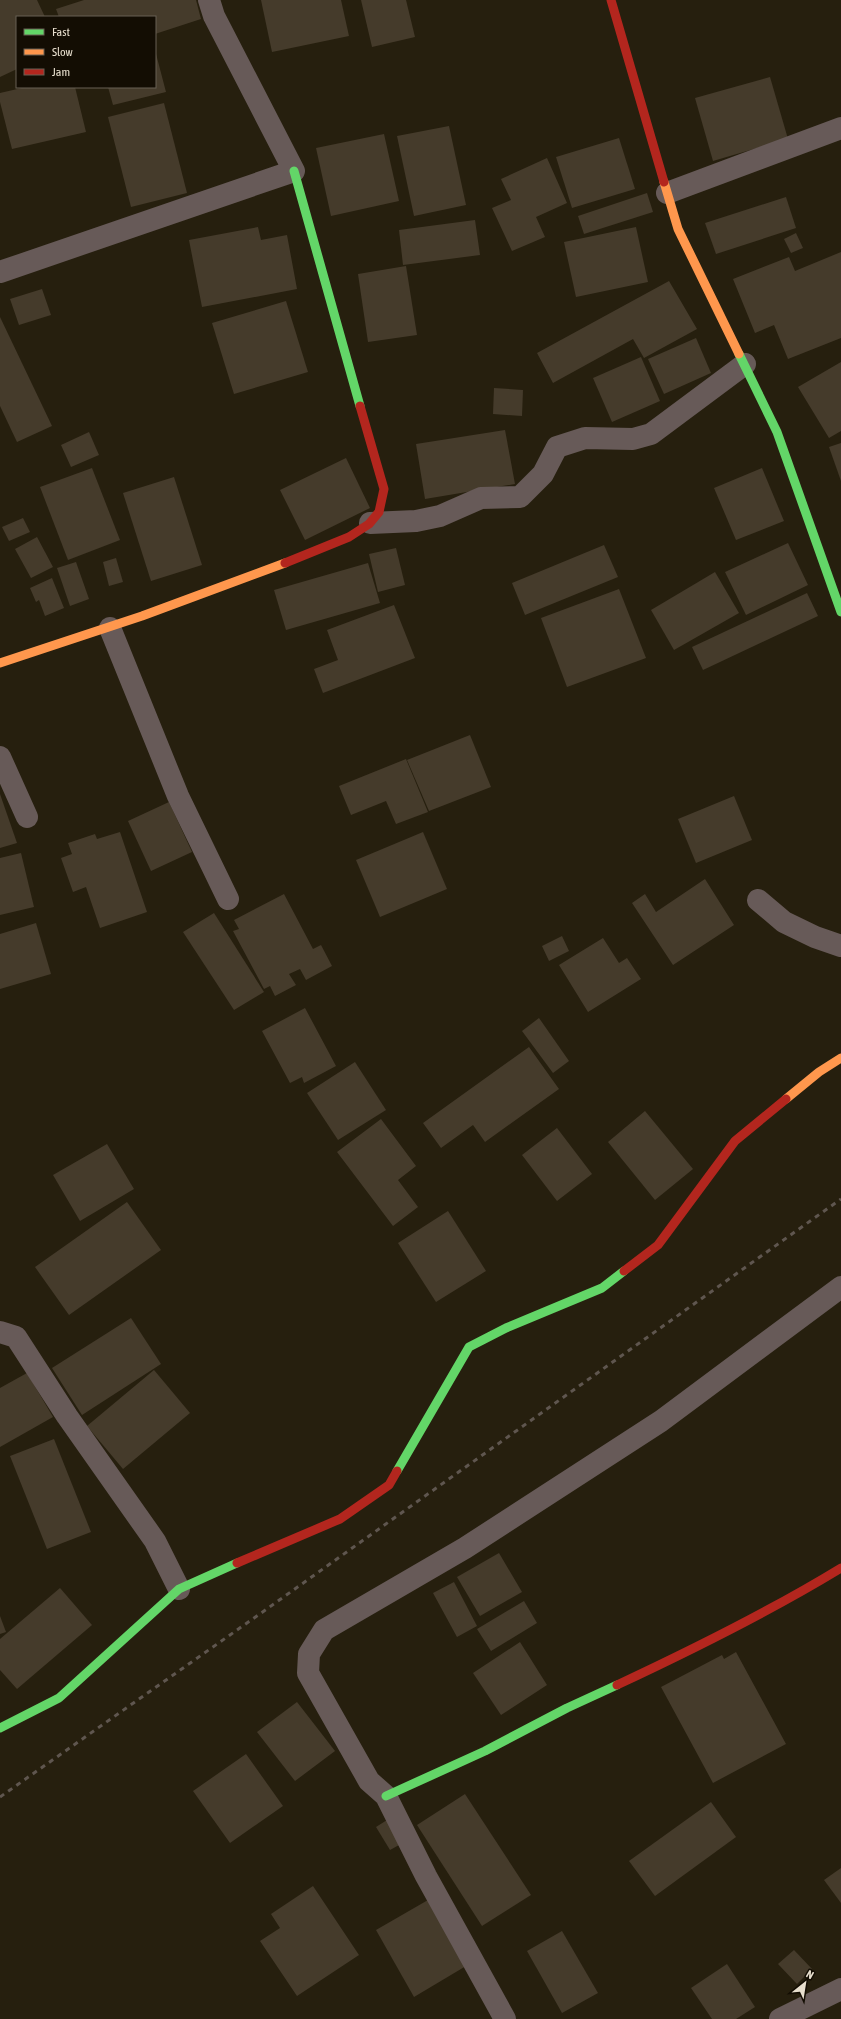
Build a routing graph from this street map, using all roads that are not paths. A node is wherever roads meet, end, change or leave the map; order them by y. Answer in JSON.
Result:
{"nodes":[{"id":1,"x":209,"y":0,"type":"edge"},
{"id":2,"x":611,"y":0,"type":"edge"},
{"id":3,"x":841,"y":128,"type":"edge"},
{"id":4,"x":294,"y":171,"type":"junction"},
{"id":5,"x":667,"y":193,"type":"junction"},
{"id":6,"x":0,"y":272,"type":"edge"},
{"id":7,"x":745,"y":364,"type":"junction"},
{"id":8,"x":370,"y":523,"type":"junction"},
{"id":9,"x":841,"y":612,"type":"edge"},
{"id":10,"x":110,"y":628,"type":"junction"},
{"id":11,"x":0,"y":663,"type":"edge"},
{"id":12,"x":0,"y":757,"type":"edge"},
{"id":13,"x":27,"y":817,"type":"dead end"},
{"id":14,"x":228,"y":899,"type":"dead end"},
{"id":15,"x":758,"y":900,"type":"dead end"},
{"id":16,"x":841,"y":946,"type":"edge"},
{"id":17,"x":841,"y":1058,"type":"edge"},
{"id":18,"x":841,"y":1288,"type":"edge"},
{"id":19,"x":0,"y":1332,"type":"edge"},
{"id":20,"x":841,"y":1568,"type":"edge"},
{"id":21,"x":180,"y":1589,"type":"junction"},
{"id":22,"x":0,"y":1728,"type":"edge"},
{"id":23,"x":386,"y":1796,"type":"junction"},
{"id":24,"x":841,"y":1989,"type":"edge"},
{"id":25,"x":505,"y":2019,"type":"edge"},
{"id":26,"x":780,"y":2019,"type":"edge"}],
"edges":[{"from":1,"to":4,"type":"street"},
{"from":2,"to":5,"type":"street"},
{"from":3,"to":5,"type":"street"},
{"from":4,"to":6,"type":"street"},
{"from":4,"to":8,"type":"street"},
{"from":5,"to":7,"type":"street"},
{"from":7,"to":8,"type":"street"},
{"from":7,"to":9,"type":"street"},
{"from":8,"to":10,"type":"street"},
{"from":10,"to":11,"type":"street"},
{"from":10,"to":14,"type":"street"},
{"from":12,"to":13,"type":"street"},
{"from":15,"to":16,"type":"street"},
{"from":17,"to":21,"type":"street"},
{"from":18,"to":23,"type":"street"},
{"from":19,"to":21,"type":"street"},
{"from":20,"to":23,"type":"street"},
{"from":21,"to":22,"type":"street"},
{"from":23,"to":25,"type":"street"},
{"from":24,"to":26,"type":"street"}]}
